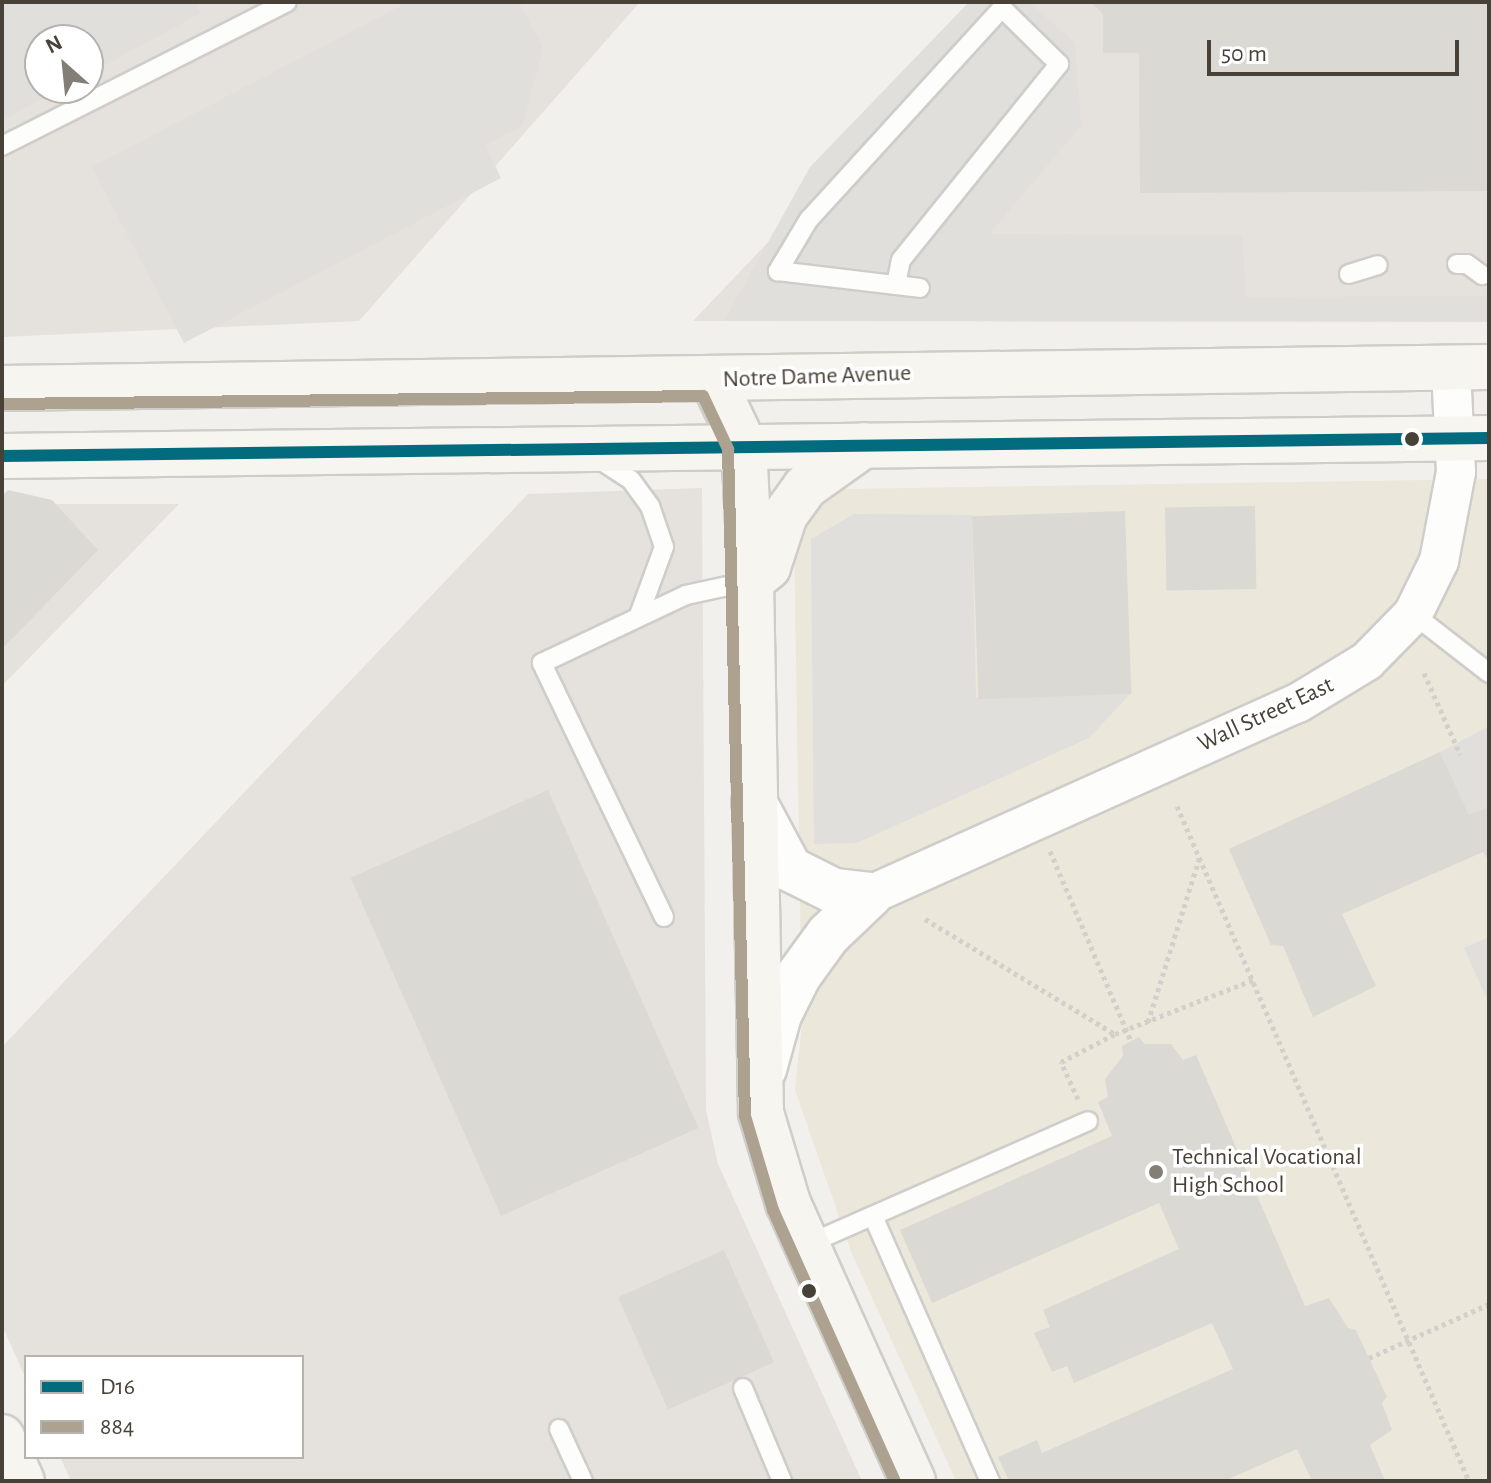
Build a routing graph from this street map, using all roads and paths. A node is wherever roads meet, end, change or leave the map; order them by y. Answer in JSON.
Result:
{"nodes":[{"id":1,"x":287,"y":2,"type":"edge"},
{"id":2,"x":2,"y":146,"type":"edge"},
{"id":3,"x":1457,"y":264,"type":"dead end"},
{"id":4,"x":1378,"y":265,"type":"dead end"},
{"id":5,"x":1349,"y":274,"type":"dead end"},
{"id":6,"x":1482,"y":275,"type":"dead end"},
{"id":7,"x":896,"y":285,"type":"junction"},
{"id":8,"x":920,"y":288,"type":"dead end"},
{"id":9,"x":1470,"y":368,"type":"edge"},
{"id":10,"x":713,"y":380,"type":"junction"},
{"id":11,"x":2,"y":388,"type":"edge"},
{"id":12,"x":1473,"y":438,"type":"edge"},
{"id":13,"x":744,"y":445,"type":"junction"},
{"id":14,"x":864,"y":445,"type":"junction"},
{"id":15,"x":588,"y":453,"type":"junction"},
{"id":16,"x":2,"y":456,"type":"edge"},
{"id":17,"x":751,"y":581,"type":"junction"},
{"id":18,"x":1413,"y":614,"type":"junction"},
{"id":19,"x":639,"y":615,"type":"junction"},
{"id":20,"x":1424,"y":673,"type":"dead end"},
{"id":21,"x":1489,"y":673,"type":"edge"},
{"id":22,"x":1460,"y":754,"type":"dead end"},
{"id":23,"x":754,"y":802,"type":"junction"},
{"id":24,"x":1177,"y":806,"type":"dead end"},
{"id":25,"x":1037,"y":818,"type":"junction"},
{"id":26,"x":1200,"y":855,"type":"junction"},
{"id":27,"x":870,"y":895,"type":"junction"},
{"id":28,"x":664,"y":917,"type":"dead end"},
{"id":29,"x":925,"y":919,"type":"dead end"},
{"id":30,"x":1255,"y":979,"type":"junction"},
{"id":31,"x":1147,"y":1023,"type":"junction"},
{"id":32,"x":1127,"y":1031,"type":"junction"},
{"id":33,"x":1115,"y":1034,"type":"junction"},
{"id":34,"x":1131,"y":1041,"type":"dead end"},
{"id":35,"x":758,"y":1087,"type":"junction"},
{"id":36,"x":1088,"y":1121,"type":"joint"},
{"id":37,"x":873,"y":1216,"type":"junction"},
{"id":38,"x":806,"y":1245,"type":"junction"},
{"id":39,"x":1489,"y":1304,"type":"edge"},
{"id":40,"x":1406,"y":1342,"type":"junction"},
{"id":41,"x":1369,"y":1358,"type":"dead end"},
{"id":42,"x":743,"y":1388,"type":"dead end"},
{"id":43,"x":559,"y":1429,"type":"dead end"},
{"id":44,"x":2,"y":1437,"type":"edge"},
{"id":45,"x":22,"y":1481,"type":"edge"},
{"id":46,"x":583,"y":1481,"type":"edge"},
{"id":47,"x":782,"y":1481,"type":"edge"},
{"id":48,"x":913,"y":1481,"type":"edge"},
{"id":49,"x":990,"y":1481,"type":"edge"},
{"id":50,"x":1469,"y":1481,"type":"edge"}],
"edges":[{"from":1,"to":2,"type":"lane"},
{"from":3,"to":6,"type":"lane"},
{"from":4,"to":5,"type":"lane"},
{"from":7,"to":7,"type":"lane"},
{"from":7,"to":8,"type":"lane"},
{"from":9,"to":10,"type":"main road","name":"Notre Dame Avenue"},
{"from":9,"to":12,"type":"street","name":"Wall Street East"},
{"from":10,"to":11,"type":"main road","name":"Notre Dame Avenue"},
{"from":10,"to":13,"type":"main road"},
{"from":12,"to":14,"type":"main road"},
{"from":12,"to":18,"type":"street","name":"Wall Street East"},
{"from":13,"to":14,"type":"main road"},
{"from":13,"to":15,"type":"main road"},
{"from":13,"to":17,"type":"main road"},
{"from":14,"to":17,"type":"main road"},
{"from":15,"to":16,"type":"main road"},
{"from":15,"to":19,"type":"lane"},
{"from":17,"to":19,"type":"lane"},
{"from":17,"to":23,"type":"main road"},
{"from":18,"to":21,"type":"lane"},
{"from":18,"to":25,"type":"street","name":"Wall Street East"},
{"from":19,"to":28,"type":"lane"},
{"from":20,"to":22,"type":"path"},
{"from":23,"to":27,"type":"street"},
{"from":23,"to":35,"type":"main road"},
{"from":24,"to":26,"type":"path"},
{"from":25,"to":27,"type":"street","name":"Wall Street East"},
{"from":25,"to":32,"type":"path"},
{"from":26,"to":30,"type":"path"},
{"from":26,"to":31,"type":"path"},
{"from":27,"to":35,"type":"street"},
{"from":29,"to":33,"type":"path"},
{"from":30,"to":31,"type":"path"},
{"from":30,"to":40,"type":"path"},
{"from":31,"to":32,"type":"path"},
{"from":32,"to":33,"type":"path"},
{"from":32,"to":34,"type":"path"},
{"from":33,"to":36,"type":"path"},
{"from":35,"to":38,"type":"main road"},
{"from":36,"to":37,"type":"lane"},
{"from":37,"to":38,"type":"lane"},
{"from":37,"to":49,"type":"lane"},
{"from":38,"to":48,"type":"main road"},
{"from":39,"to":40,"type":"path"},
{"from":40,"to":41,"type":"path"},
{"from":40,"to":50,"type":"path"},
{"from":42,"to":47,"type":"lane"},
{"from":43,"to":46,"type":"lane"},
{"from":44,"to":45,"type":"main road"}]}
